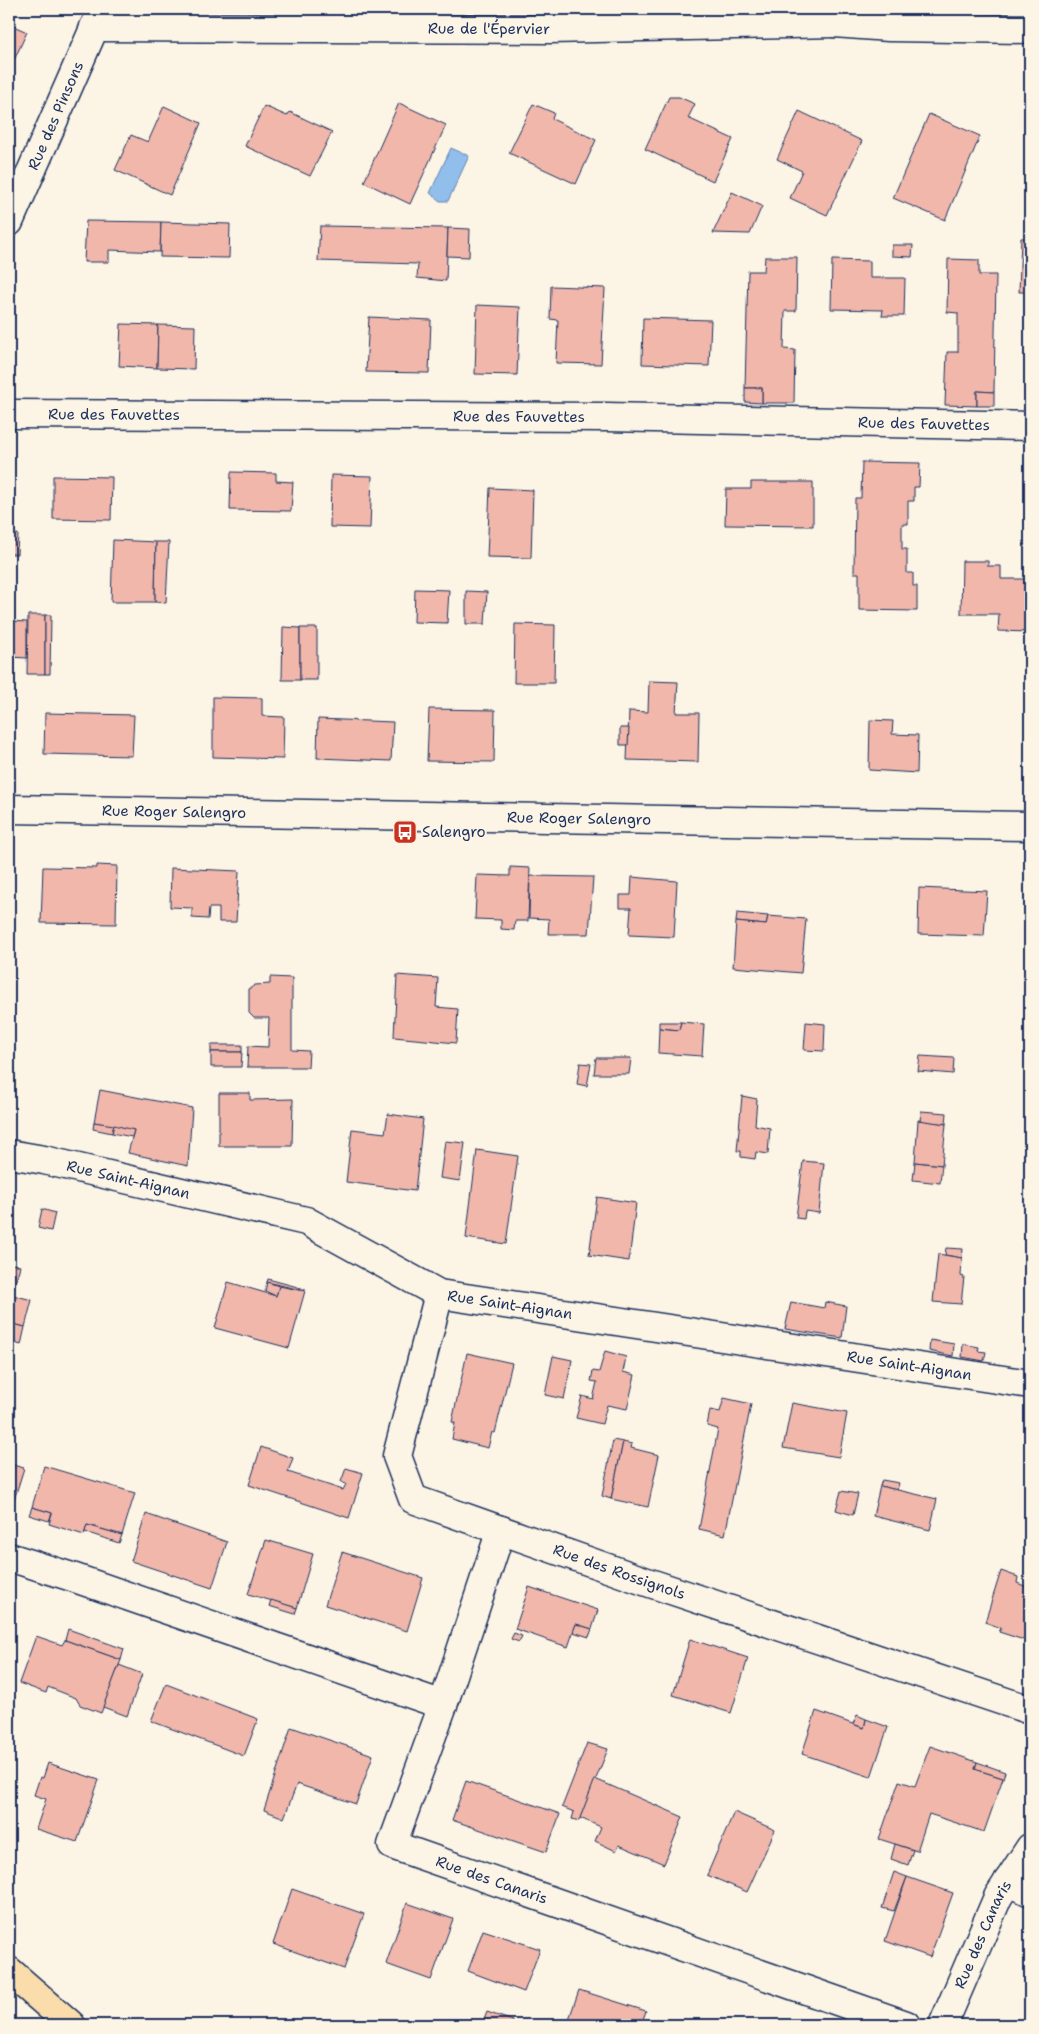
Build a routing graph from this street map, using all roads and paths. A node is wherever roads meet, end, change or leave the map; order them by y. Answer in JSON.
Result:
{"nodes":[{"id":1,"x":841,"y":16,"type":"edge"},
{"id":2,"x":98,"y":18,"type":"edge"},
{"id":3,"x":1030,"y":29,"type":"edge"},
{"id":4,"x":9,"y":222,"type":"edge"},
{"id":5,"x":9,"y":414,"type":"edge"},
{"id":6,"x":1030,"y":426,"type":"edge"},
{"id":7,"x":9,"y":809,"type":"edge"},
{"id":8,"x":1030,"y":826,"type":"edge"},
{"id":9,"x":9,"y":1154,"type":"edge"},
{"id":10,"x":439,"y":1294,"type":"junction"},
{"id":11,"x":1030,"y":1384,"type":"edge"},
{"id":12,"x":500,"y":1530,"type":"junction"},
{"id":13,"x":9,"y":1557,"type":"edge"},
{"id":14,"x":443,"y":1705,"type":"junction"},
{"id":15,"x":1030,"y":1710,"type":"edge"},
{"id":16,"x":1030,"y":1848,"type":"edge"},
{"id":17,"x":1019,"y":1887,"type":"edge"},
{"id":18,"x":9,"y":1970,"type":"edge"},
{"id":19,"x":71,"y":2025,"type":"edge"},
{"id":20,"x":906,"y":2025,"type":"edge"},
{"id":21,"x":943,"y":2025,"type":"edge"}],
"edges":[{"from":1,"to":2,"type":"street","name":"Rue de l'Épervier"},
{"from":1,"to":3,"type":"street","name":"Rue de l'Épervier"},
{"from":2,"to":4,"type":"street","name":"Rue des Pinsons"},
{"from":5,"to":6,"type":"street","name":"Rue des Fauvettes"},
{"from":7,"to":8,"type":"street","name":"Rue Roger Salengro"},
{"from":9,"to":10,"type":"street","name":"Rue Saint-Aignan"},
{"from":10,"to":11,"type":"street","name":"Rue Saint-Aignan"},
{"from":10,"to":12,"type":"street","name":"Rue des Rossignols"},
{"from":12,"to":14,"type":"street","name":"Rue des Canaris"},
{"from":12,"to":15,"type":"street","name":"Rue des Rossignols"},
{"from":13,"to":14,"type":"street"},
{"from":14,"to":20,"type":"street","name":"Rue des Canaris"},
{"from":16,"to":17,"type":"street","name":"Rue des Canaris"},
{"from":17,"to":21,"type":"street","name":"Rue des Canaris"},
{"from":18,"to":19,"type":"main road"}]}
